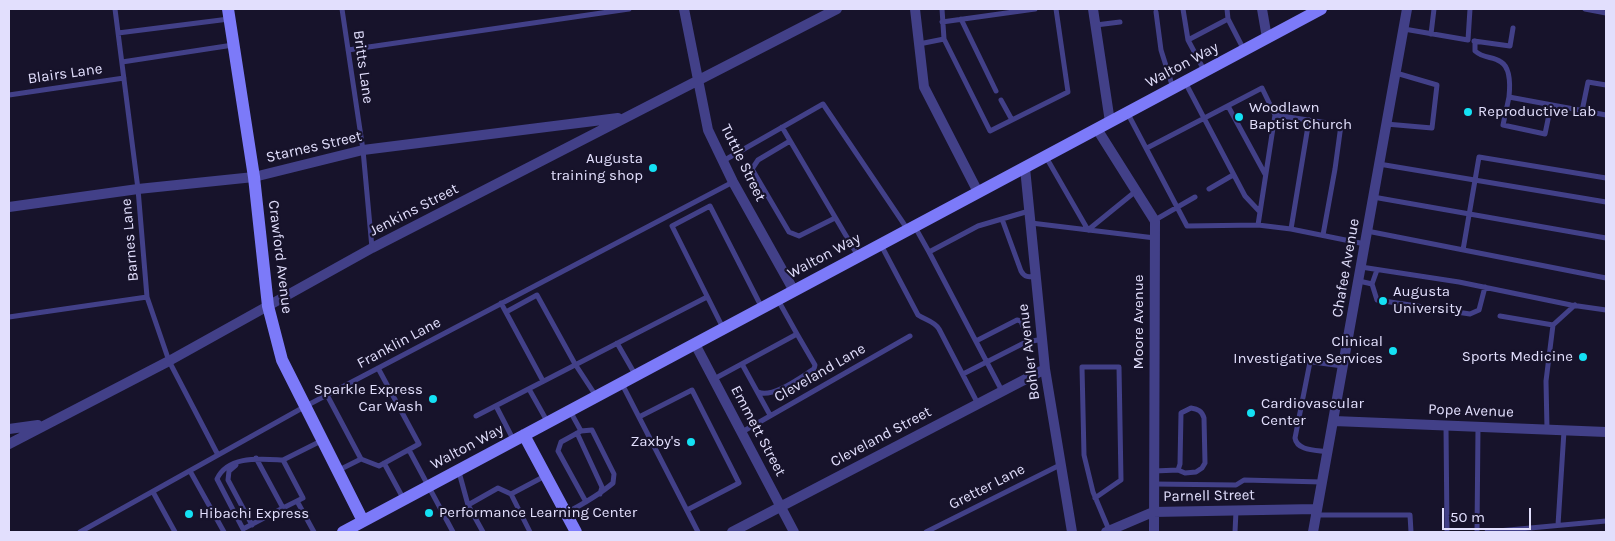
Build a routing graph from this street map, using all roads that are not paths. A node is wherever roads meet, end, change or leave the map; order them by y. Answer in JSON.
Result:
{"nodes":[{"id":1,"x":115,"y":9,"type":"edge"},
{"id":2,"x":342,"y":9,"type":"edge"},
{"id":3,"x":629,"y":9,"type":"edge"},
{"id":4,"x":684,"y":9,"type":"edge"},
{"id":5,"x":837,"y":9,"type":"edge"},
{"id":6,"x":915,"y":9,"type":"edge"},
{"id":7,"x":942,"y":9,"type":"edge"},
{"id":8,"x":1035,"y":9,"type":"edge"},
{"id":9,"x":1056,"y":9,"type":"edge"},
{"id":10,"x":1092,"y":9,"type":"edge"},
{"id":11,"x":1183,"y":9,"type":"edge"},
{"id":12,"x":1227,"y":9,"type":"edge"},
{"id":13,"x":1262,"y":9,"type":"edge"},
{"id":14,"x":1322,"y":9,"type":"edge"},
{"id":15,"x":1406,"y":9,"type":"edge"},
{"id":16,"x":1434,"y":9,"type":"edge"},
{"id":17,"x":1470,"y":9,"type":"edge"},
{"id":18,"x":1585,"y":9,"type":"edge"},
{"id":19,"x":1156,"y":12,"type":"dead end"},
{"id":20,"x":1606,"y":13,"type":"edge"},
{"id":21,"x":229,"y":14,"type":"edge"},
{"id":22,"x":1228,"y":19,"type":"junction"},
{"id":23,"x":961,"y":20,"type":"junction"},
{"id":24,"x":942,"y":22,"type":"junction"},
{"id":25,"x":1120,"y":22,"type":"dead end"},
{"id":26,"x":1095,"y":25,"type":"junction"},
{"id":27,"x":1513,"y":28,"type":"dead end"},
{"id":28,"x":1403,"y":29,"type":"junction"},
{"id":29,"x":118,"y":33,"type":"junction"},
{"id":30,"x":1431,"y":34,"type":"junction"},
{"id":31,"x":1267,"y":38,"type":"junction"},
{"id":32,"x":944,"y":39,"type":"junction"},
{"id":33,"x":1188,"y":40,"type":"junction"},
{"id":34,"x":1468,"y":40,"type":"junction"},
{"id":35,"x":1475,"y":41,"type":"junction"},
{"id":36,"x":919,"y":44,"type":"junction"},
{"id":37,"x":234,"y":45,"type":"junction"},
{"id":38,"x":348,"y":50,"type":"junction"},
{"id":39,"x":1244,"y":50,"type":"junction"},
{"id":40,"x":122,"y":62,"type":"junction"},
{"id":41,"x":1204,"y":72,"type":"junction"},
{"id":42,"x":1395,"y":73,"type":"junction"},
{"id":43,"x":124,"y":78,"type":"junction"},
{"id":44,"x":697,"y":80,"type":"junction"},
{"id":45,"x":1185,"y":82,"type":"junction"},
{"id":46,"x":1606,"y":85,"type":"edge"},
{"id":47,"x":1173,"y":88,"type":"junction"},
{"id":48,"x":996,"y":91,"type":"dead end"},
{"id":49,"x":9,"y":95,"type":"edge"},
{"id":50,"x":1509,"y":97,"type":"junction"},
{"id":51,"x":1001,"y":100,"type":"dead end"},
{"id":52,"x":1551,"y":105,"type":"junction"},
{"id":53,"x":1228,"y":106,"type":"junction"},
{"id":54,"x":1582,"y":111,"type":"junction"},
{"id":55,"x":1128,"y":113,"type":"junction"},
{"id":56,"x":1275,"y":115,"type":"junction"},
{"id":57,"x":1606,"y":115,"type":"edge"},
{"id":58,"x":627,"y":117,"type":"junction"},
{"id":59,"x":1204,"y":119,"type":"junction"},
{"id":60,"x":1012,"y":120,"type":"junction"},
{"id":61,"x":1309,"y":120,"type":"junction"},
{"id":62,"x":1110,"y":122,"type":"junction"},
{"id":63,"x":1386,"y":124,"type":"junction"},
{"id":64,"x":782,"y":128,"type":"junction"},
{"id":65,"x":1097,"y":129,"type":"junction"},
{"id":66,"x":790,"y":141,"type":"junction"},
{"id":67,"x":1147,"y":148,"type":"junction"},
{"id":68,"x":363,"y":150,"type":"junction"},
{"id":69,"x":1046,"y":156,"type":"junction"},
{"id":70,"x":723,"y":161,"type":"junction"},
{"id":71,"x":1379,"y":164,"type":"junction"},
{"id":72,"x":1024,"y":168,"type":"junction"},
{"id":73,"x":1265,"y":174,"type":"junction"},
{"id":74,"x":1234,"y":175,"type":"junction"},
{"id":75,"x":254,"y":177,"type":"junction"},
{"id":76,"x":1606,"y":178,"type":"edge"},
{"id":77,"x":1475,"y":180,"type":"junction"},
{"id":78,"x":733,"y":182,"type":"junction"},
{"id":79,"x":138,"y":189,"type":"junction"},
{"id":80,"x":1209,"y":189,"type":"dead end"},
{"id":81,"x":1136,"y":191,"type":"junction"},
{"id":82,"x":978,"y":192,"type":"junction"},
{"id":83,"x":1195,"y":197,"type":"dead end"},
{"id":84,"x":1373,"y":197,"type":"junction"},
{"id":85,"x":1606,"y":202,"type":"edge"},
{"id":86,"x":1176,"y":207,"type":"junction"},
{"id":87,"x":9,"y":208,"type":"edge"},
{"id":88,"x":1029,"y":211,"type":"junction"},
{"id":89,"x":1260,"y":212,"type":"junction"},
{"id":90,"x":1469,"y":214,"type":"junction"},
{"id":91,"x":836,"y":218,"type":"junction"},
{"id":92,"x":1002,"y":218,"type":"junction"},
{"id":93,"x":1154,"y":220,"type":"junction"},
{"id":94,"x":1030,"y":223,"type":"junction"},
{"id":95,"x":1258,"y":225,"type":"junction"},
{"id":96,"x":911,"y":228,"type":"junction"},
{"id":97,"x":1291,"y":229,"type":"junction"},
{"id":98,"x":1088,"y":230,"type":"junction"},
{"id":99,"x":1367,"y":231,"type":"junction"},
{"id":100,"x":1323,"y":235,"type":"junction"},
{"id":101,"x":1155,"y":238,"type":"junction"},
{"id":102,"x":1606,"y":238,"type":"edge"},
{"id":103,"x":881,"y":244,"type":"junction"},
{"id":104,"x":1365,"y":244,"type":"junction"},
{"id":105,"x":372,"y":248,"type":"junction"},
{"id":106,"x":1463,"y":250,"type":"junction"},
{"id":107,"x":929,"y":252,"type":"junction"},
{"id":108,"x":859,"y":256,"type":"junction"},
{"id":109,"x":1361,"y":267,"type":"junction"},
{"id":110,"x":1377,"y":270,"type":"junction"},
{"id":111,"x":1036,"y":276,"type":"junction"},
{"id":112,"x":1606,"y":278,"type":"edge"},
{"id":113,"x":1358,"y":281,"type":"junction"},
{"id":114,"x":1372,"y":284,"type":"junction"},
{"id":115,"x":1485,"y":287,"type":"junction"},
{"id":116,"x":794,"y":291,"type":"junction"},
{"id":117,"x":147,"y":297,"type":"junction"},
{"id":118,"x":707,"y":297,"type":"junction"},
{"id":119,"x":778,"y":300,"type":"junction"},
{"id":120,"x":502,"y":304,"type":"junction"},
{"id":121,"x":1574,"y":305,"type":"junction"},
{"id":122,"x":268,"y":306,"type":"junction"},
{"id":123,"x":762,"y":308,"type":"junction"},
{"id":124,"x":1606,"y":310,"type":"edge"},
{"id":125,"x":506,"y":312,"type":"junction"},
{"id":126,"x":1500,"y":316,"type":"dead end"},
{"id":127,"x":9,"y":317,"type":"edge"},
{"id":128,"x":1553,"y":326,"type":"junction"},
{"id":129,"x":723,"y":329,"type":"junction"},
{"id":130,"x":797,"y":334,"type":"junction"},
{"id":131,"x":910,"y":336,"type":"dead end"},
{"id":132,"x":1042,"y":339,"type":"junction"},
{"id":133,"x":976,"y":341,"type":"junction"},
{"id":134,"x":1029,"y":342,"type":"junction"},
{"id":135,"x":617,"y":344,"type":"junction"},
{"id":136,"x":695,"y":344,"type":"junction"},
{"id":137,"x":169,"y":361,"type":"junction"},
{"id":138,"x":987,"y":362,"type":"junction"},
{"id":139,"x":575,"y":364,"type":"junction"},
{"id":140,"x":742,"y":364,"type":"junction"},
{"id":141,"x":1344,"y":366,"type":"junction"},
{"id":142,"x":378,"y":368,"type":"junction"},
{"id":143,"x":1045,"y":369,"type":"junction"},
{"id":144,"x":963,"y":374,"type":"junction"},
{"id":145,"x":636,"y":376,"type":"junction"},
{"id":146,"x":713,"y":379,"type":"junction"},
{"id":147,"x":543,"y":382,"type":"junction"},
{"id":148,"x":621,"y":383,"type":"junction"},
{"id":149,"x":529,"y":389,"type":"junction"},
{"id":150,"x":1002,"y":391,"type":"junction"},
{"id":151,"x":758,"y":392,"type":"junction"},
{"id":152,"x":328,"y":395,"type":"junction"},
{"id":153,"x":596,"y":397,"type":"junction"},
{"id":154,"x":978,"y":404,"type":"junction"},
{"id":155,"x":496,"y":406,"type":"junction"},
{"id":156,"x":304,"y":407,"type":"junction"},
{"id":157,"x":570,"y":410,"type":"junction"},
{"id":158,"x":476,"y":416,"type":"dead end"},
{"id":159,"x":770,"y":416,"type":"junction"},
{"id":160,"x":639,"y":417,"type":"junction"},
{"id":161,"x":1334,"y":421,"type":"junction"},
{"id":162,"x":548,"y":422,"type":"junction"},
{"id":163,"x":44,"y":424,"type":"junction"},
{"id":164,"x":1446,"y":425,"type":"junction"},
{"id":165,"x":1478,"y":426,"type":"junction"},
{"id":166,"x":9,"y":429,"type":"edge"},
{"id":167,"x":1547,"y":429,"type":"junction"},
{"id":168,"x":1564,"y":430,"type":"junction"},
{"id":169,"x":579,"y":432,"type":"junction"},
{"id":170,"x":741,"y":432,"type":"junction"},
{"id":171,"x":1606,"y":432,"type":"edge"},
{"id":172,"x":519,"y":438,"type":"junction"},
{"id":173,"x":321,"y":440,"type":"junction"},
{"id":174,"x":9,"y":444,"type":"edge"},
{"id":175,"x":409,"y":450,"type":"junction"},
{"id":176,"x":1328,"y":452,"type":"junction"},
{"id":177,"x":218,"y":455,"type":"junction"},
{"id":178,"x":256,"y":458,"type":"junction"},
{"id":179,"x":361,"y":459,"type":"junction"},
{"id":180,"x":242,"y":460,"type":"junction"},
{"id":181,"x":283,"y":460,"type":"junction"},
{"id":182,"x":384,"y":464,"type":"junction"},
{"id":183,"x":1060,"y":465,"type":"junction"},
{"id":184,"x":458,"y":470,"type":"junction"},
{"id":185,"x":1178,"y":470,"type":"junction"},
{"id":186,"x":190,"y":471,"type":"junction"},
{"id":187,"x":337,"y":471,"type":"junction"},
{"id":188,"x":1154,"y":471,"type":"junction"},
{"id":189,"x":546,"y":476,"type":"junction"},
{"id":190,"x":1322,"y":482,"type":"junction"},
{"id":191,"x":1154,"y":484,"type":"junction"},
{"id":192,"x":429,"y":486,"type":"junction"},
{"id":193,"x":153,"y":492,"type":"junction"},
{"id":194,"x":511,"y":494,"type":"junction"},
{"id":195,"x":600,"y":494,"type":"junction"},
{"id":196,"x":1095,"y":498,"type":"junction"},
{"id":197,"x":404,"y":500,"type":"junction"},
{"id":198,"x":297,"y":501,"type":"junction"},
{"id":199,"x":586,"y":502,"type":"junction"},
{"id":200,"x":468,"y":505,"type":"junction"},
{"id":201,"x":781,"y":506,"type":"junction"},
{"id":202,"x":283,"y":508,"type":"junction"},
{"id":203,"x":687,"y":510,"type":"junction"},
{"id":204,"x":1236,"y":510,"type":"junction"},
{"id":205,"x":1154,"y":512,"type":"junction"},
{"id":206,"x":1316,"y":512,"type":"junction"},
{"id":207,"x":566,"y":513,"type":"junction"},
{"id":208,"x":363,"y":521,"type":"junction"},
{"id":209,"x":1606,"y":521,"type":"edge"},
{"id":210,"x":252,"y":524,"type":"junction"},
{"id":211,"x":1558,"y":525,"type":"junction"},
{"id":212,"x":80,"y":532,"type":"edge"},
{"id":213,"x":175,"y":532,"type":"edge"},
{"id":214,"x":224,"y":532,"type":"edge"},
{"id":215,"x":314,"y":532,"type":"edge"},
{"id":216,"x":343,"y":532,"type":"edge"},
{"id":217,"x":453,"y":532,"type":"edge"},
{"id":218,"x":483,"y":532,"type":"edge"},
{"id":219,"x":530,"y":532,"type":"edge"},
{"id":220,"x":576,"y":532,"type":"edge"},
{"id":221,"x":698,"y":532,"type":"edge"},
{"id":222,"x":732,"y":532,"type":"edge"},
{"id":223,"x":794,"y":532,"type":"edge"},
{"id":224,"x":926,"y":532,"type":"edge"},
{"id":225,"x":1072,"y":532,"type":"edge"},
{"id":226,"x":1108,"y":532,"type":"edge"},
{"id":227,"x":1154,"y":532,"type":"edge"},
{"id":228,"x":1235,"y":532,"type":"edge"},
{"id":229,"x":1313,"y":532,"type":"edge"},
{"id":230,"x":1411,"y":532,"type":"edge"},
{"id":231,"x":1447,"y":532,"type":"edge"},
{"id":232,"x":1477,"y":532,"type":"edge"},
{"id":233,"x":1488,"y":532,"type":"edge"}],
"edges":[{"from":1,"to":29,"type":"lane","name":"Barnes Lane"},
{"from":2,"to":38,"type":"lane","name":"Britts Lane"},
{"from":3,"to":38,"type":"lane"},
{"from":4,"to":44,"type":"street","name":"Tuttle Street"},
{"from":5,"to":44,"type":"street","name":"Jenkins Street"},
{"from":6,"to":36,"type":"street"},
{"from":7,"to":24,"type":"lane"},
{"from":8,"to":23,"type":"lane"},
{"from":9,"to":60,"type":"lane"},
{"from":10,"to":26,"type":"street"},
{"from":11,"to":33,"type":"lane"},
{"from":12,"to":22,"type":"lane"},
{"from":13,"to":31,"type":"street"},
{"from":14,"to":31,"type":"main road","name":"Walton Way"},
{"from":15,"to":28,"type":"street","name":"Chafee Avenue"},
{"from":16,"to":30,"type":"lane"},
{"from":17,"to":34,"type":"lane"},
{"from":18,"to":20,"type":"lane"},
{"from":19,"to":47,"type":"lane"},
{"from":21,"to":29,"type":"lane"},
{"from":21,"to":37,"type":"main road","name":"Crawford Avenue"},
{"from":22,"to":33,"type":"lane"},
{"from":22,"to":39,"type":"lane"},
{"from":23,"to":24,"type":"lane"},
{"from":23,"to":48,"type":"lane"},
{"from":24,"to":32,"type":"lane"},
{"from":25,"to":26,"type":"lane"},
{"from":26,"to":62,"type":"street"},
{"from":27,"to":35,"type":"lane"},
{"from":28,"to":30,"type":"lane"},
{"from":28,"to":42,"type":"street","name":"Chafee Avenue"},
{"from":29,"to":40,"type":"lane","name":"Barnes Lane"},
{"from":30,"to":34,"type":"lane"},
{"from":31,"to":39,"type":"main road","name":"Walton Way"},
{"from":32,"to":36,"type":"lane"},
{"from":32,"to":60,"type":"lane"},
{"from":33,"to":41,"type":"lane"},
{"from":34,"to":35,"type":"lane"},
{"from":35,"to":50,"type":"lane"},
{"from":36,"to":82,"type":"street"},
{"from":37,"to":40,"type":"lane"},
{"from":37,"to":75,"type":"main road","name":"Crawford Avenue"},
{"from":38,"to":68,"type":"lane","name":"Britts Lane"},
{"from":39,"to":41,"type":"main road","name":"Walton Way"},
{"from":40,"to":43,"type":"lane","name":"Barnes Lane"},
{"from":41,"to":45,"type":"main road","name":"Walton Way"},
{"from":42,"to":63,"type":"street","name":"Chafee Avenue"},
{"from":42,"to":63,"type":"lane"},
{"from":43,"to":49,"type":"lane","name":"Blairs Lane"},
{"from":43,"to":79,"type":"lane","name":"Barnes Lane"},
{"from":44,"to":58,"type":"street","name":"Jenkins Street"},
{"from":44,"to":70,"type":"street","name":"Tuttle Street"},
{"from":45,"to":47,"type":"main road","name":"Walton Way"},
{"from":45,"to":59,"type":"lane"},
{"from":46,"to":54,"type":"lane"},
{"from":47,"to":55,"type":"main road","name":"Walton Way"},
{"from":50,"to":52,"type":"lane"},
{"from":50,"to":52,"type":"lane"},
{"from":51,"to":60,"type":"lane"},
{"from":52,"to":54,"type":"lane"},
{"from":53,"to":56,"type":"lane"},
{"from":53,"to":59,"type":"lane"},
{"from":53,"to":73,"type":"lane"},
{"from":54,"to":57,"type":"lane"},
{"from":55,"to":62,"type":"main road","name":"Walton Way"},
{"from":55,"to":67,"type":"lane"},
{"from":56,"to":61,"type":"lane"},
{"from":56,"to":73,"type":"lane"},
{"from":58,"to":68,"type":"street","name":"Starnes Street"},
{"from":58,"to":105,"type":"street","name":"Jenkins Street"},
{"from":59,"to":67,"type":"lane"},
{"from":59,"to":74,"type":"lane"},
{"from":61,"to":97,"type":"lane"},
{"from":61,"to":100,"type":"lane"},
{"from":62,"to":65,"type":"main road","name":"Walton Way"},
{"from":63,"to":71,"type":"street","name":"Chafee Avenue"},
{"from":64,"to":66,"type":"lane"},
{"from":64,"to":70,"type":"lane"},
{"from":64,"to":96,"type":"lane"},
{"from":65,"to":69,"type":"main road","name":"Walton Way"},
{"from":65,"to":81,"type":"street","name":"Moore Avenue"},
{"from":66,"to":91,"type":"lane"},
{"from":66,"to":91,"type":"lane"},
{"from":67,"to":86,"type":"lane"},
{"from":68,"to":75,"type":"street","name":"Starnes Street"},
{"from":68,"to":105,"type":"lane","name":"Britts Lane"},
{"from":69,"to":72,"type":"main road","name":"Walton Way"},
{"from":69,"to":98,"type":"lane"},
{"from":70,"to":78,"type":"street","name":"Tuttle Street"},
{"from":71,"to":77,"type":"lane"},
{"from":71,"to":84,"type":"street","name":"Chafee Avenue"},
{"from":72,"to":82,"type":"main road","name":"Walton Way"},
{"from":72,"to":88,"type":"street","name":"Bohler Avenue"},
{"from":73,"to":89,"type":"lane"},
{"from":74,"to":80,"type":"lane"},
{"from":74,"to":89,"type":"lane"},
{"from":75,"to":79,"type":"street","name":"Starnes Street"},
{"from":75,"to":122,"type":"main road","name":"Crawford Avenue"},
{"from":76,"to":77,"type":"lane"},
{"from":77,"to":85,"type":"lane"},
{"from":77,"to":90,"type":"lane"},
{"from":78,"to":116,"type":"street","name":"Tuttle Street"},
{"from":78,"to":120,"type":"lane","name":"Franklin Lane"},
{"from":79,"to":87,"type":"street","name":"Starnes Street"},
{"from":79,"to":117,"type":"lane","name":"Barnes Lane"},
{"from":81,"to":93,"type":"street","name":"Moore Avenue"},
{"from":81,"to":98,"type":"lane"},
{"from":82,"to":96,"type":"main road","name":"Walton Way"},
{"from":83,"to":86,"type":"lane"},
{"from":84,"to":90,"type":"lane"},
{"from":84,"to":99,"type":"street","name":"Chafee Avenue"},
{"from":86,"to":93,"type":"lane"},
{"from":86,"to":95,"type":"lane"},
{"from":88,"to":92,"type":"lane"},
{"from":88,"to":94,"type":"street","name":"Bohler Avenue"},
{"from":89,"to":95,"type":"lane"},
{"from":90,"to":102,"type":"lane"},
{"from":90,"to":106,"type":"lane"},
{"from":91,"to":108,"type":"lane"},
{"from":92,"to":107,"type":"lane"},
{"from":92,"to":111,"type":"lane"},
{"from":93,"to":101,"type":"street","name":"Moore Avenue"},
{"from":94,"to":98,"type":"lane"},
{"from":94,"to":111,"type":"street","name":"Bohler Avenue"},
{"from":95,"to":97,"type":"lane"},
{"from":96,"to":103,"type":"main road","name":"Walton Way"},
{"from":96,"to":107,"type":"lane"},
{"from":97,"to":100,"type":"lane"},
{"from":98,"to":101,"type":"lane"},
{"from":99,"to":104,"type":"street","name":"Chafee Avenue"},
{"from":99,"to":106,"type":"lane"},
{"from":100,"to":104,"type":"lane"},
{"from":101,"to":188,"type":"street","name":"Moore Avenue"},
{"from":103,"to":108,"type":"main road","name":"Walton Way"},
{"from":103,"to":144,"type":"lane"},
{"from":104,"to":109,"type":"street","name":"Chafee Avenue"},
{"from":105,"to":122,"type":"street","name":"Jenkins Street"},
{"from":106,"to":112,"type":"lane"},
{"from":107,"to":133,"type":"lane"},
{"from":108,"to":116,"type":"main road","name":"Walton Way"},
{"from":109,"to":110,"type":"lane"},
{"from":109,"to":113,"type":"street","name":"Chafee Avenue"},
{"from":110,"to":114,"type":"lane"},
{"from":110,"to":115,"type":"lane"},
{"from":111,"to":132,"type":"street","name":"Bohler Avenue"},
{"from":113,"to":114,"type":"lane"},
{"from":113,"to":141,"type":"street","name":"Chafee Avenue"},
{"from":114,"to":115,"type":"lane"},
{"from":115,"to":121,"type":"lane"},
{"from":116,"to":119,"type":"main road","name":"Walton Way"},
{"from":117,"to":127,"type":"lane"},
{"from":117,"to":137,"type":"lane","name":"Barnes Lane"},
{"from":118,"to":123,"type":"lane"},
{"from":118,"to":129,"type":"lane"},
{"from":118,"to":135,"type":"lane"},
{"from":119,"to":123,"type":"main road","name":"Walton Way"},
{"from":119,"to":130,"type":"lane"},
{"from":120,"to":125,"type":"lane"},
{"from":120,"to":142,"type":"lane","name":"Franklin Lane"},
{"from":121,"to":124,"type":"lane"},
{"from":121,"to":128,"type":"lane"},
{"from":122,"to":137,"type":"street","name":"Jenkins Street"},
{"from":122,"to":156,"type":"main road","name":"Crawford Avenue"},
{"from":123,"to":129,"type":"main road","name":"Walton Way"},
{"from":125,"to":139,"type":"lane"},
{"from":125,"to":147,"type":"lane"},
{"from":126,"to":128,"type":"lane"},
{"from":128,"to":167,"type":"lane"},
{"from":129,"to":136,"type":"main road","name":"Walton Way"},
{"from":130,"to":140,"type":"lane"},
{"from":130,"to":151,"type":"lane"},
{"from":131,"to":159,"type":"lane","name":"Cleveland Lane"},
{"from":132,"to":134,"type":"lane"},
{"from":132,"to":143,"type":"street","name":"Bohler Avenue"},
{"from":133,"to":134,"type":"lane"},
{"from":133,"to":138,"type":"lane"},
{"from":134,"to":138,"type":"lane"},
{"from":135,"to":139,"type":"lane"},
{"from":135,"to":145,"type":"lane"},
{"from":136,"to":145,"type":"main road","name":"Walton Way"},
{"from":136,"to":146,"type":"street","name":"Emmett Street"},
{"from":137,"to":163,"type":"street","name":"Jenkins Street"},
{"from":137,"to":177,"type":"lane","name":"Barnes Lane"},
{"from":138,"to":144,"type":"lane"},
{"from":138,"to":150,"type":"lane"},
{"from":139,"to":147,"type":"lane"},
{"from":139,"to":153,"type":"lane"},
{"from":140,"to":146,"type":"lane"},
{"from":140,"to":151,"type":"lane"},
{"from":141,"to":161,"type":"street","name":"Chafee Avenue"},
{"from":141,"to":176,"type":"lane"},
{"from":142,"to":152,"type":"lane","name":"Franklin Lane"},
{"from":142,"to":175,"type":"lane"},
{"from":143,"to":150,"type":"street","name":"Cleveland Street"},
{"from":143,"to":183,"type":"street","name":"Bohler Avenue"},
{"from":144,"to":154,"type":"lane"},
{"from":145,"to":148,"type":"main road","name":"Walton Way"},
{"from":146,"to":170,"type":"street","name":"Emmett Street"},
{"from":147,"to":149,"type":"lane"},
{"from":148,"to":153,"type":"main road","name":"Walton Way"},
{"from":148,"to":160,"type":"lane"},
{"from":149,"to":155,"type":"lane"},
{"from":149,"to":162,"type":"lane"},
{"from":150,"to":154,"type":"street","name":"Cleveland Street"},
{"from":151,"to":159,"type":"lane"},
{"from":152,"to":156,"type":"lane","name":"Franklin Lane"},
{"from":152,"to":179,"type":"lane"},
{"from":153,"to":157,"type":"main road","name":"Walton Way"},
{"from":154,"to":201,"type":"street","name":"Cleveland Street"},
{"from":155,"to":158,"type":"lane"},
{"from":155,"to":172,"type":"lane"},
{"from":156,"to":173,"type":"main road","name":"Crawford Avenue"},
{"from":156,"to":177,"type":"lane","name":"Franklin Lane"},
{"from":157,"to":162,"type":"main road","name":"Walton Way"},
{"from":157,"to":169,"type":"lane"},
{"from":159,"to":170,"type":"lane","name":"Cleveland Lane"},
{"from":160,"to":203,"type":"lane"},
{"from":160,"to":203,"type":"lane"},
{"from":161,"to":164,"type":"street","name":"Pope Avenue"},
{"from":161,"to":176,"type":"street","name":"Chafee Avenue"},
{"from":162,"to":172,"type":"main road","name":"Walton Way"},
{"from":163,"to":166,"type":"street"},
{"from":163,"to":174,"type":"street","name":"Jenkins Street"},
{"from":164,"to":165,"type":"street","name":"Pope Avenue"},
{"from":164,"to":231,"type":"lane"},
{"from":165,"to":167,"type":"street","name":"Pope Avenue"},
{"from":165,"to":232,"type":"lane"},
{"from":167,"to":168,"type":"street","name":"Pope Avenue"},
{"from":168,"to":171,"type":"street","name":"Pope Avenue"},
{"from":168,"to":211,"type":"lane"},
{"from":169,"to":195,"type":"lane"},
{"from":169,"to":195,"type":"lane"},
{"from":169,"to":199,"type":"lane"},
{"from":170,"to":201,"type":"street","name":"Emmett Street"},
{"from":172,"to":184,"type":"main road","name":"Walton Way"},
{"from":172,"to":189,"type":"main road"},
{"from":173,"to":181,"type":"lane"},
{"from":173,"to":187,"type":"main road","name":"Crawford Avenue"},
{"from":175,"to":182,"type":"lane"},
{"from":175,"to":192,"type":"lane"},
{"from":176,"to":190,"type":"street","name":"Chafee Avenue"},
{"from":177,"to":186,"type":"lane","name":"Franklin Lane"},
{"from":178,"to":180,"type":"lane"},
{"from":178,"to":181,"type":"lane"},
{"from":178,"to":202,"type":"lane"},
{"from":179,"to":182,"type":"lane"},
{"from":179,"to":187,"type":"lane"},
{"from":180,"to":210,"type":"lane"},
{"from":180,"to":210,"type":"lane"},
{"from":181,"to":198,"type":"lane"},
{"from":182,"to":197,"type":"lane"},
{"from":183,"to":224,"type":"lane","name":"Gretter Lane"},
{"from":183,"to":225,"type":"street","name":"Bohler Avenue"},
{"from":184,"to":192,"type":"main road","name":"Walton Way"},
{"from":184,"to":200,"type":"lane"},
{"from":185,"to":185,"type":"lane"},
{"from":185,"to":188,"type":"lane"},
{"from":186,"to":193,"type":"lane","name":"Franklin Lane"},
{"from":186,"to":214,"type":"lane"},
{"from":187,"to":208,"type":"main road","name":"Crawford Avenue"},
{"from":188,"to":191,"type":"street","name":"Moore Avenue"},
{"from":189,"to":194,"type":"lane"},
{"from":189,"to":207,"type":"main road"},
{"from":190,"to":191,"type":"lane"},
{"from":190,"to":206,"type":"street","name":"Chafee Avenue"},
{"from":191,"to":205,"type":"street","name":"Moore Avenue"},
{"from":192,"to":197,"type":"main road","name":"Walton Way"},
{"from":192,"to":217,"type":"lane"},
{"from":193,"to":212,"type":"lane","name":"Franklin Lane"},
{"from":193,"to":213,"type":"lane"},
{"from":194,"to":200,"type":"lane"},
{"from":194,"to":219,"type":"lane"},
{"from":195,"to":199,"type":"lane"},
{"from":196,"to":196,"type":"lane"},
{"from":196,"to":226,"type":"lane"},
{"from":197,"to":208,"type":"main road","name":"Walton Way"},
{"from":198,"to":202,"type":"lane"},
{"from":198,"to":215,"type":"lane"},
{"from":199,"to":207,"type":"lane"},
{"from":200,"to":218,"type":"lane"},
{"from":201,"to":222,"type":"street","name":"Cleveland Street"},
{"from":201,"to":223,"type":"street","name":"Emmett Street"},
{"from":202,"to":210,"type":"lane"},
{"from":203,"to":221,"type":"lane"},
{"from":204,"to":205,"type":"street","name":"Parnell Street"},
{"from":204,"to":206,"type":"street","name":"Parnell Street"},
{"from":204,"to":228,"type":"lane"},
{"from":205,"to":226,"type":"street","name":"Parnell Street"},
{"from":205,"to":227,"type":"street","name":"Moore Avenue"},
{"from":206,"to":229,"type":"street","name":"Chafee Avenue"},
{"from":206,"to":230,"type":"lane"},
{"from":207,"to":220,"type":"main road"},
{"from":208,"to":216,"type":"main road","name":"Walton Way"},
{"from":209,"to":211,"type":"lane"},
{"from":211,"to":233,"type":"lane"}]}
